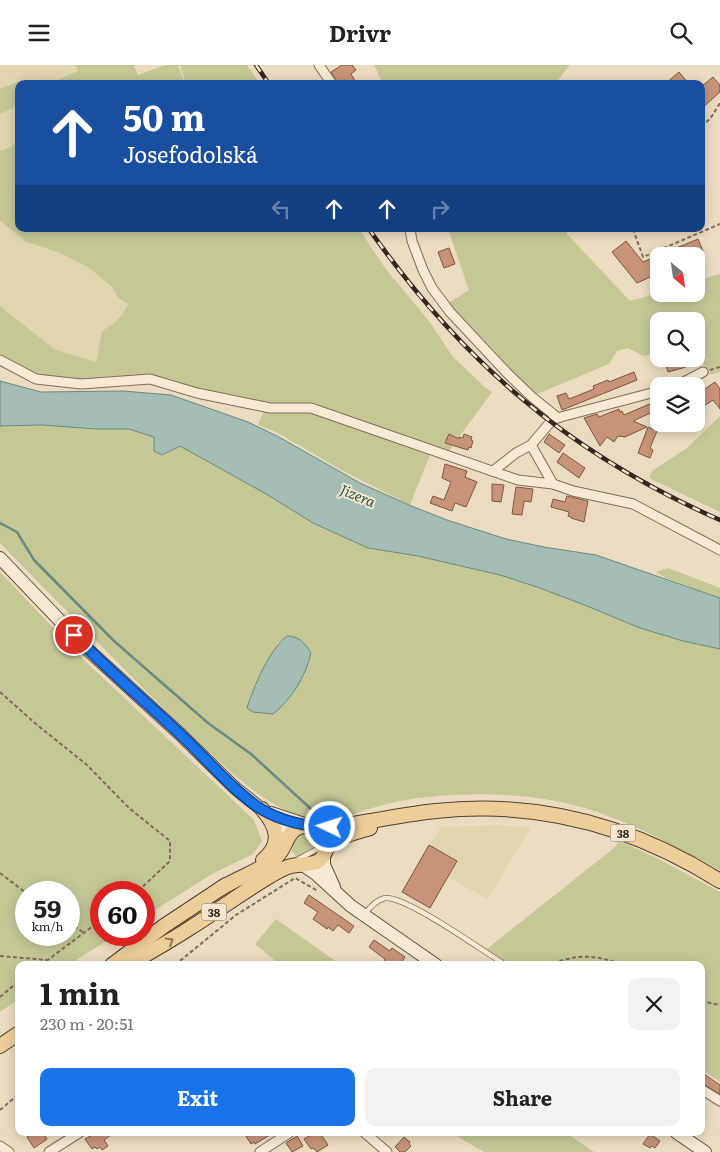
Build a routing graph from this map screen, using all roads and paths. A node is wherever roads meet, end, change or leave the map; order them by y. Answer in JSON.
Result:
{"nodes":[{"id":1,"x":319,"y":65,"type":"edge"},
{"id":2,"x":329,"y":80,"type":"edge"},
{"id":3,"x":720,"y":103,"type":"edge"},
{"id":4,"x":705,"y":123,"type":"edge"},
{"id":5,"x":720,"y":224,"type":"edge"},
{"id":6,"x":705,"y":230,"type":"edge"},
{"id":7,"x":410,"y":232,"type":"edge"},
{"id":8,"x":634,"y":232,"type":"edge"},
{"id":9,"x":701,"y":232,"type":"edge"},
{"id":10,"x":0,"y":360,"type":"edge"},
{"id":11,"x":703,"y":373,"type":"dead end"},
{"id":12,"x":695,"y":377,"type":"edge"},
{"id":13,"x":650,"y":393,"type":"edge"},
{"id":14,"x":558,"y":418,"type":"junction"},
{"id":15,"x":531,"y":445,"type":"junction"},
{"id":16,"x":493,"y":471,"type":"junction"},
{"id":17,"x":553,"y":485,"type":"junction"},
{"id":18,"x":720,"y":550,"type":"edge"},
{"id":19,"x":0,"y":558,"type":"edge"},
{"id":20,"x":0,"y":691,"type":"edge"},
{"id":21,"x":262,"y":809,"type":"junction"},
{"id":22,"x":404,"y":816,"type":"junction"},
{"id":23,"x":311,"y":827,"type":"junction"},
{"id":24,"x":288,"y":840,"type":"junction"},
{"id":25,"x":325,"y":850,"type":"junction"},
{"id":26,"x":300,"y":864,"type":"junction"},
{"id":27,"x":0,"y":873,"type":"edge"},
{"id":28,"x":149,"y":881,"type":"edge"},
{"id":29,"x":720,"y":881,"type":"edge"},
{"id":30,"x":15,"y":885,"type":"edge"},
{"id":31,"x":220,"y":889,"type":"junction"},
{"id":32,"x":318,"y":892,"type":"dead end"},
{"id":33,"x":337,"y":894,"type":"junction"},
{"id":34,"x":364,"y":915,"type":"junction"},
{"id":35,"x":90,"y":928,"type":"edge"},
{"id":36,"x":80,"y":930,"type":"edge"},
{"id":37,"x":84,"y":933,"type":"junction"},
{"id":38,"x":0,"y":956,"type":"edge"},
{"id":39,"x":48,"y":960,"type":"joint"},
{"id":40,"x":117,"y":961,"type":"edge"},
{"id":41,"x":135,"y":961,"type":"edge"},
{"id":42,"x":180,"y":961,"type":"edge"},
{"id":43,"x":430,"y":961,"type":"edge"},
{"id":44,"x":500,"y":961,"type":"edge"},
{"id":45,"x":559,"y":961,"type":"edge"},
{"id":46,"x":613,"y":961,"type":"edge"},
{"id":47,"x":15,"y":984,"type":"edge"},
{"id":48,"x":0,"y":997,"type":"edge"},
{"id":49,"x":705,"y":1002,"type":"edge"},
{"id":50,"x":720,"y":1005,"type":"edge"},
{"id":51,"x":15,"y":1036,"type":"edge"},
{"id":52,"x":0,"y":1046,"type":"edge"},
{"id":53,"x":705,"y":1092,"type":"edge"},
{"id":54,"x":15,"y":1097,"type":"edge"},
{"id":55,"x":720,"y":1101,"type":"edge"},
{"id":56,"x":0,"y":1110,"type":"edge"},
{"id":57,"x":74,"y":1136,"type":"edge"},
{"id":58,"x":285,"y":1136,"type":"edge"},
{"id":59,"x":369,"y":1136,"type":"edge"},
{"id":60,"x":681,"y":1136,"type":"edge"},
{"id":61,"x":0,"y":1145,"type":"edge"},
{"id":62,"x":9,"y":1152,"type":"edge"},
{"id":63,"x":49,"y":1152,"type":"edge"},
{"id":64,"x":260,"y":1152,"type":"edge"},
{"id":65,"x":387,"y":1152,"type":"edge"},
{"id":66,"x":705,"y":1152,"type":"edge"}],
"edges":[{"from":1,"to":2,"type":"street"},
{"from":3,"to":4,"type":"path"},
{"from":5,"to":6,"type":"path"},
{"from":7,"to":14,"type":"street"},
{"from":8,"to":9,"type":"path"},
{"from":10,"to":16,"type":"street"},
{"from":11,"to":12,"type":"street"},
{"from":13,"to":14,"type":"street"},
{"from":14,"to":15,"type":"street"},
{"from":15,"to":16,"type":"street"},
{"from":15,"to":17,"type":"street"},
{"from":16,"to":17,"type":"street"},
{"from":17,"to":18,"type":"street"},
{"from":19,"to":21,"type":"main road"},
{"from":20,"to":28,"type":"path"},
{"from":21,"to":23,"type":"main road"},
{"from":21,"to":24,"type":"main road"},
{"from":21,"to":31,"type":"main road"},
{"from":22,"to":23,"type":"main road","number":"38"},
{"from":22,"to":25,"type":"main road","number":"38"},
{"from":22,"to":29,"type":"main road","number":"38"},
{"from":23,"to":24,"type":"main road","number":"38"},
{"from":23,"to":25,"type":"main road"},
{"from":24,"to":26,"type":"main road"},
{"from":24,"to":31,"type":"main road","number":"38"},
{"from":25,"to":26,"type":"main road","number":"38"},
{"from":25,"to":33,"type":"main road"},
{"from":26,"to":33,"type":"main road"},
{"from":41,"to":26,"type":"main road","number":"38","one_way":true},
{"from":27,"to":30,"type":"path"},
{"from":31,"to":40,"type":"main road","number":"38"},
{"from":32,"to":42,"type":"path"},
{"from":33,"to":34,"type":"main road"},
{"from":34,"to":43,"type":"main road"},
{"from":34,"to":44,"type":"lane"},
{"from":35,"to":37,"type":"path"},
{"from":36,"to":37,"type":"path"},
{"from":37,"to":39,"type":"path"},
{"from":38,"to":39,"type":"path"},
{"from":45,"to":46,"type":"path"},
{"from":47,"to":48,"type":"path"},
{"from":49,"to":50,"type":"path"},
{"from":51,"to":52,"type":"main road"},
{"from":53,"to":55,"type":"street"},
{"from":54,"to":56,"type":"path"},
{"from":57,"to":63,"type":"street"},
{"from":58,"to":64,"type":"street"},
{"from":59,"to":65,"type":"street"},
{"from":60,"to":66,"type":"main road"},
{"from":61,"to":62,"type":"street"}]}
